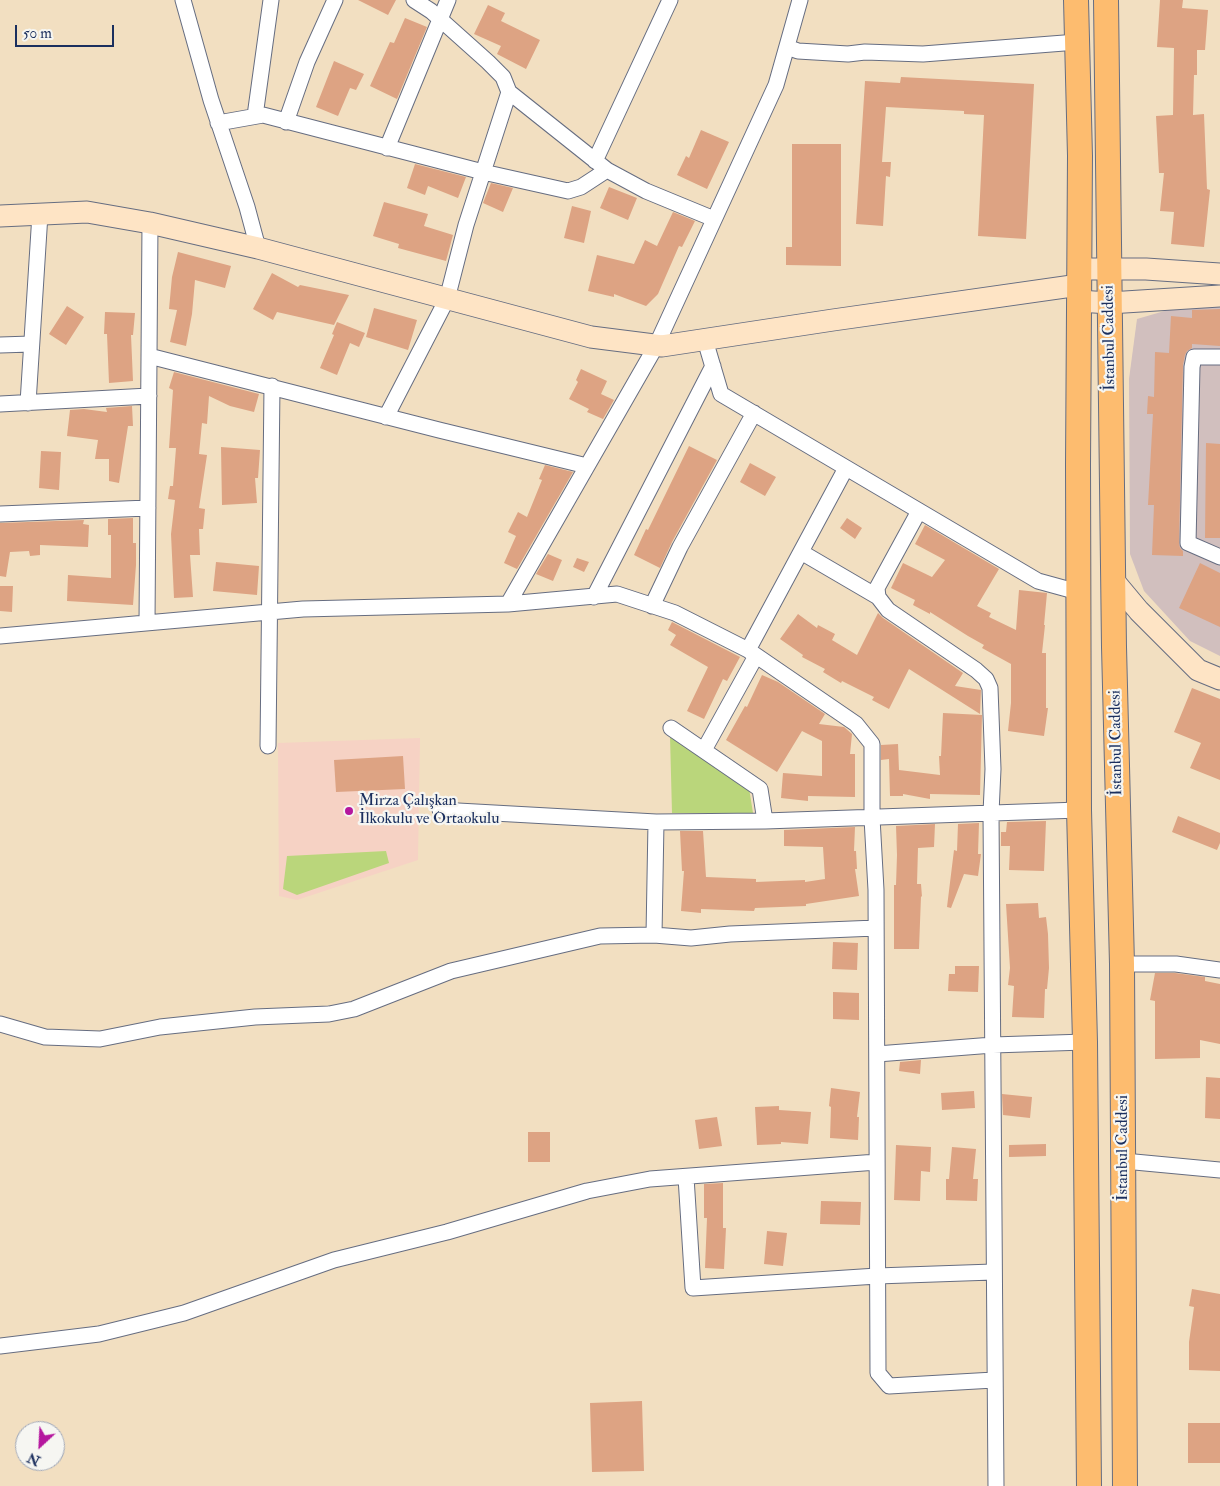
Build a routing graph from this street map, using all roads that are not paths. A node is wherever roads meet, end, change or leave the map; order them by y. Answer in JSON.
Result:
{"nodes":[{"id":1,"x":183,"y":0,"type":"edge"},
{"id":2,"x":271,"y":0,"type":"edge"},
{"id":3,"x":335,"y":0,"type":"edge"},
{"id":4,"x":414,"y":0,"type":"edge"},
{"id":5,"x":448,"y":0,"type":"edge"},
{"id":6,"x":670,"y":0,"type":"edge"},
{"id":7,"x":800,"y":0,"type":"edge"},
{"id":8,"x":1076,"y":0,"type":"edge"},
{"id":9,"x":1106,"y":0,"type":"edge"},
{"id":10,"x":439,"y":20,"type":"junction"},
{"id":11,"x":1077,"y":42,"type":"junction"},
{"id":12,"x":787,"y":47,"type":"junction"},
{"id":13,"x":509,"y":92,"type":"junction"},
{"id":14,"x":254,"y":116,"type":"junction"},
{"id":15,"x":218,"y":122,"type":"junction"},
{"id":16,"x":286,"y":122,"type":"junction"},
{"id":17,"x":387,"y":148,"type":"junction"},
{"id":18,"x":595,"y":161,"type":"junction"},
{"id":19,"x":607,"y":170,"type":"junction"},
{"id":20,"x":483,"y":172,"type":"junction"},
{"id":21,"x":40,"y":214,"type":"junction"},
{"id":22,"x":0,"y":216,"type":"edge"},
{"id":23,"x":714,"y":218,"type":"junction"},
{"id":24,"x":150,"y":223,"type":"junction"},
{"id":25,"x":258,"y":248,"type":"junction"},
{"id":26,"x":1109,"y":270,"type":"junction"},
{"id":27,"x":1220,"y":274,"type":"edge"},
{"id":28,"x":1079,"y":285,"type":"junction"},
{"id":29,"x":1220,"y":296,"type":"edge"},
{"id":30,"x":447,"y":299,"type":"junction"},
{"id":31,"x":1110,"y":303,"type":"junction"},
{"id":32,"x":705,"y":340,"type":"junction"},
{"id":33,"x":31,"y":344,"type":"junction"},
{"id":34,"x":0,"y":345,"type":"edge"},
{"id":35,"x":656,"y":346,"type":"junction"},
{"id":36,"x":149,"y":356,"type":"junction"},
{"id":37,"x":1220,"y":357,"type":"edge"},
{"id":38,"x":713,"y":366,"type":"junction"},
{"id":39,"x":272,"y":386,"type":"junction"},
{"id":40,"x":149,"y":396,"type":"junction"},
{"id":41,"x":28,"y":403,"type":"junction"},
{"id":42,"x":0,"y":404,"type":"edge"},
{"id":43,"x":754,"y":413,"type":"junction"},
{"id":44,"x":386,"y":417,"type":"junction"},
{"id":45,"x":587,"y":466,"type":"junction"},
{"id":46,"x":846,"y":468,"type":"junction"},
{"id":47,"x":148,"y":508,"type":"junction"},
{"id":48,"x":919,"y":511,"type":"junction"},
{"id":49,"x":0,"y":514,"type":"edge"},
{"id":50,"x":801,"y":552,"type":"junction"},
{"id":51,"x":1220,"y":557,"type":"edge"},
{"id":52,"x":1114,"y":581,"type":"junction"},
{"id":53,"x":1078,"y":592,"type":"junction"},
{"id":54,"x":594,"y":596,"type":"junction"},
{"id":55,"x":878,"y":597,"type":"junction"},
{"id":56,"x":508,"y":604,"type":"junction"},
{"id":57,"x":652,"y":606,"type":"junction"},
{"id":58,"x":268,"y":612,"type":"junction"},
{"id":59,"x":147,"y":624,"type":"junction"},
{"id":60,"x":0,"y":636,"type":"edge"},
{"id":61,"x":752,"y":653,"type":"junction"},
{"id":62,"x":1220,"y":679,"type":"edge"},
{"id":63,"x":671,"y":728,"type":"dead end"},
{"id":64,"x":268,"y":746,"type":"dead end"},
{"id":65,"x":704,"y":750,"type":"junction"},
{"id":66,"x":440,"y":810,"type":"dead end"},
{"id":67,"x":1079,"y":810,"type":"junction"},
{"id":68,"x":991,"y":813,"type":"junction"},
{"id":69,"x":872,"y":818,"type":"junction"},
{"id":70,"x":765,"y":821,"type":"junction"},
{"id":71,"x":656,"y":822,"type":"junction"},
{"id":72,"x":876,"y":928,"type":"junction"},
{"id":73,"x":654,"y":935,"type":"junction"},
{"id":74,"x":1122,"y":964,"type":"junction"},
{"id":75,"x":1220,"y":970,"type":"edge"},
{"id":76,"x":0,"y":1024,"type":"edge"},
{"id":77,"x":1085,"y":1042,"type":"junction"},
{"id":78,"x":993,"y":1045,"type":"junction"},
{"id":79,"x":877,"y":1054,"type":"junction"},
{"id":80,"x":1124,"y":1161,"type":"junction"},
{"id":81,"x":877,"y":1162,"type":"junction"},
{"id":82,"x":1220,"y":1170,"type":"edge"},
{"id":83,"x":686,"y":1177,"type":"junction"},
{"id":84,"x":994,"y":1272,"type":"junction"},
{"id":85,"x":877,"y":1276,"type":"junction"},
{"id":86,"x":0,"y":1346,"type":"edge"},
{"id":87,"x":994,"y":1380,"type":"junction"},
{"id":88,"x":996,"y":1486,"type":"edge"},
{"id":89,"x":1089,"y":1486,"type":"edge"},
{"id":90,"x":1125,"y":1486,"type":"edge"}],
"edges":[{"from":1,"to":15,"type":"street"},
{"from":2,"to":14,"type":"street"},
{"from":3,"to":16,"type":"street"},
{"from":4,"to":10,"type":"street"},
{"from":5,"to":10,"type":"street"},
{"from":6,"to":18,"type":"street"},
{"from":7,"to":12,"type":"street"},
{"from":8,"to":11,"type":"main road","name":"İstanbul Caddesi"},
{"from":9,"to":26,"type":"main road","name":"İstanbul Caddesi"},
{"from":10,"to":13,"type":"street"},
{"from":10,"to":17,"type":"street"},
{"from":11,"to":12,"type":"street"},
{"from":11,"to":28,"type":"main road","name":"İstanbul Caddesi"},
{"from":12,"to":23,"type":"street"},
{"from":13,"to":18,"type":"street"},
{"from":13,"to":20,"type":"street"},
{"from":14,"to":15,"type":"street"},
{"from":14,"to":16,"type":"street"},
{"from":15,"to":25,"type":"street"},
{"from":16,"to":17,"type":"street"},
{"from":17,"to":20,"type":"street"},
{"from":18,"to":19,"type":"street"},
{"from":19,"to":20,"type":"street"},
{"from":19,"to":23,"type":"street"},
{"from":20,"to":30,"type":"street"},
{"from":21,"to":22,"type":"street"},
{"from":21,"to":24,"type":"street"},
{"from":21,"to":33,"type":"street"},
{"from":23,"to":35,"type":"street"},
{"from":24,"to":25,"type":"street"},
{"from":24,"to":36,"type":"street"},
{"from":25,"to":30,"type":"street"},
{"from":26,"to":27,"type":"street"},
{"from":26,"to":28,"type":"street"},
{"from":26,"to":31,"type":"main road","name":"İstanbul Caddesi"},
{"from":28,"to":31,"type":"street"},
{"from":28,"to":32,"type":"street"},
{"from":28,"to":53,"type":"main road","name":"İstanbul Caddesi"},
{"from":29,"to":31,"type":"street"},
{"from":30,"to":35,"type":"street"},
{"from":30,"to":44,"type":"street"},
{"from":31,"to":52,"type":"main road","name":"İstanbul Caddesi"},
{"from":32,"to":35,"type":"street"},
{"from":32,"to":38,"type":"street"},
{"from":33,"to":34,"type":"street"},
{"from":33,"to":41,"type":"street"},
{"from":35,"to":45,"type":"street"},
{"from":36,"to":39,"type":"street"},
{"from":36,"to":40,"type":"street"},
{"from":37,"to":51,"type":"street"},
{"from":38,"to":43,"type":"street"},
{"from":38,"to":54,"type":"street"},
{"from":39,"to":44,"type":"street"},
{"from":39,"to":58,"type":"street"},
{"from":40,"to":41,"type":"street"},
{"from":40,"to":47,"type":"street"},
{"from":41,"to":42,"type":"street"},
{"from":43,"to":46,"type":"street"},
{"from":43,"to":57,"type":"street"},
{"from":44,"to":45,"type":"street"},
{"from":45,"to":56,"type":"street"},
{"from":46,"to":48,"type":"street"},
{"from":46,"to":50,"type":"street"},
{"from":47,"to":49,"type":"street"},
{"from":47,"to":59,"type":"street"},
{"from":48,"to":53,"type":"street"},
{"from":48,"to":55,"type":"street"},
{"from":50,"to":55,"type":"street"},
{"from":50,"to":61,"type":"street"},
{"from":52,"to":62,"type":"street"},
{"from":52,"to":74,"type":"main road","name":"İstanbul Caddesi"},
{"from":53,"to":67,"type":"main road","name":"İstanbul Caddesi"},
{"from":54,"to":56,"type":"street"},
{"from":54,"to":57,"type":"street"},
{"from":55,"to":68,"type":"street"},
{"from":56,"to":58,"type":"street"},
{"from":57,"to":61,"type":"street"},
{"from":58,"to":59,"type":"street"},
{"from":58,"to":64,"type":"street"},
{"from":59,"to":60,"type":"street"},
{"from":61,"to":65,"type":"street"},
{"from":61,"to":69,"type":"street"},
{"from":63,"to":65,"type":"street"},
{"from":65,"to":70,"type":"street"},
{"from":66,"to":71,"type":"street"},
{"from":67,"to":68,"type":"street"},
{"from":67,"to":77,"type":"main road","name":"İstanbul Caddesi"},
{"from":68,"to":69,"type":"street"},
{"from":68,"to":78,"type":"street"},
{"from":69,"to":70,"type":"street"},
{"from":69,"to":72,"type":"street"},
{"from":70,"to":71,"type":"street"},
{"from":71,"to":73,"type":"street"},
{"from":72,"to":73,"type":"street"},
{"from":72,"to":79,"type":"street"},
{"from":73,"to":76,"type":"street"},
{"from":74,"to":75,"type":"street"},
{"from":74,"to":80,"type":"main road","name":"İstanbul Caddesi"},
{"from":77,"to":78,"type":"street"},
{"from":77,"to":89,"type":"main road","name":"İstanbul Caddesi"},
{"from":78,"to":79,"type":"street"},
{"from":78,"to":84,"type":"street"},
{"from":79,"to":81,"type":"street"},
{"from":80,"to":82,"type":"street"},
{"from":80,"to":90,"type":"main road","name":"İstanbul Caddesi"},
{"from":81,"to":83,"type":"street"},
{"from":81,"to":85,"type":"street"},
{"from":83,"to":85,"type":"street"},
{"from":83,"to":86,"type":"street"},
{"from":84,"to":85,"type":"street"},
{"from":84,"to":87,"type":"street"},
{"from":85,"to":87,"type":"street"},
{"from":87,"to":88,"type":"street"}]}
